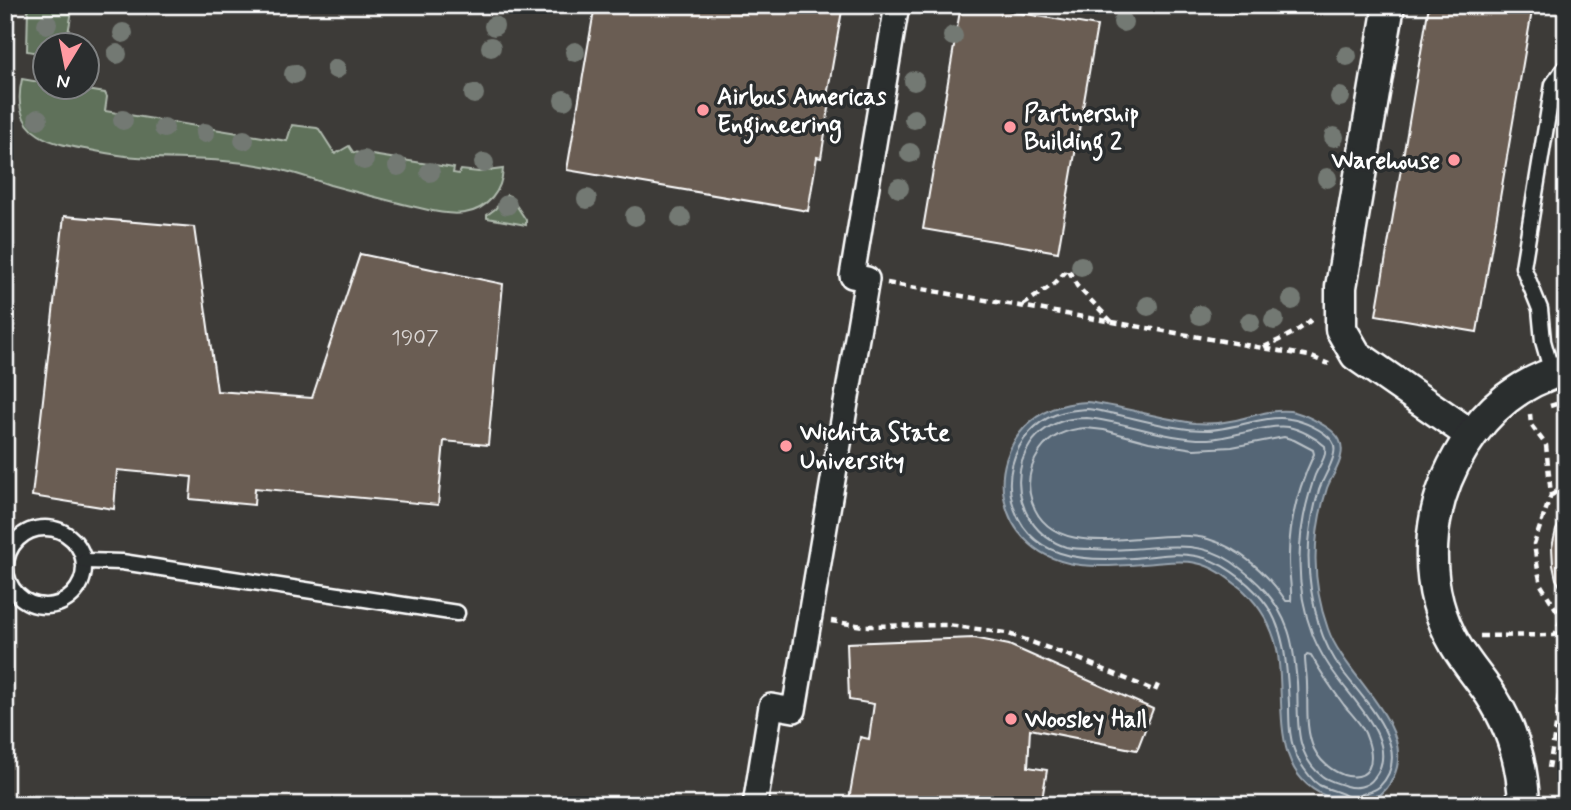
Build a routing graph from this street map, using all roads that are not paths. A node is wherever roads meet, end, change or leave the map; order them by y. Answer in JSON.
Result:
{"nodes":[{"id":1,"x":897,"y":5,"type":"edge"},
{"id":2,"x":1389,"y":5,"type":"edge"},
{"id":3,"x":1566,"y":66,"type":"edge"},
{"id":4,"x":1559,"y":371,"type":"edge"},
{"id":5,"x":1471,"y":435,"type":"junction"},
{"id":6,"x":85,"y":561,"type":"junction"},
{"id":7,"x":6,"y":579,"type":"edge"},
{"id":8,"x":457,"y":613,"type":"dead end"},
{"id":9,"x":755,"y":805,"type":"edge"},
{"id":10,"x":1524,"y":805,"type":"edge"}],
"edges":[{"from":1,"to":9,"type":"street"},
{"from":2,"to":5,"type":"street"},
{"from":3,"to":4,"type":"lane"},
{"from":4,"to":5,"type":"street"},
{"from":5,"to":10,"type":"street"},
{"from":6,"to":7,"type":"lane"},
{"from":6,"to":7,"type":"lane"},
{"from":6,"to":8,"type":"lane"}]}
